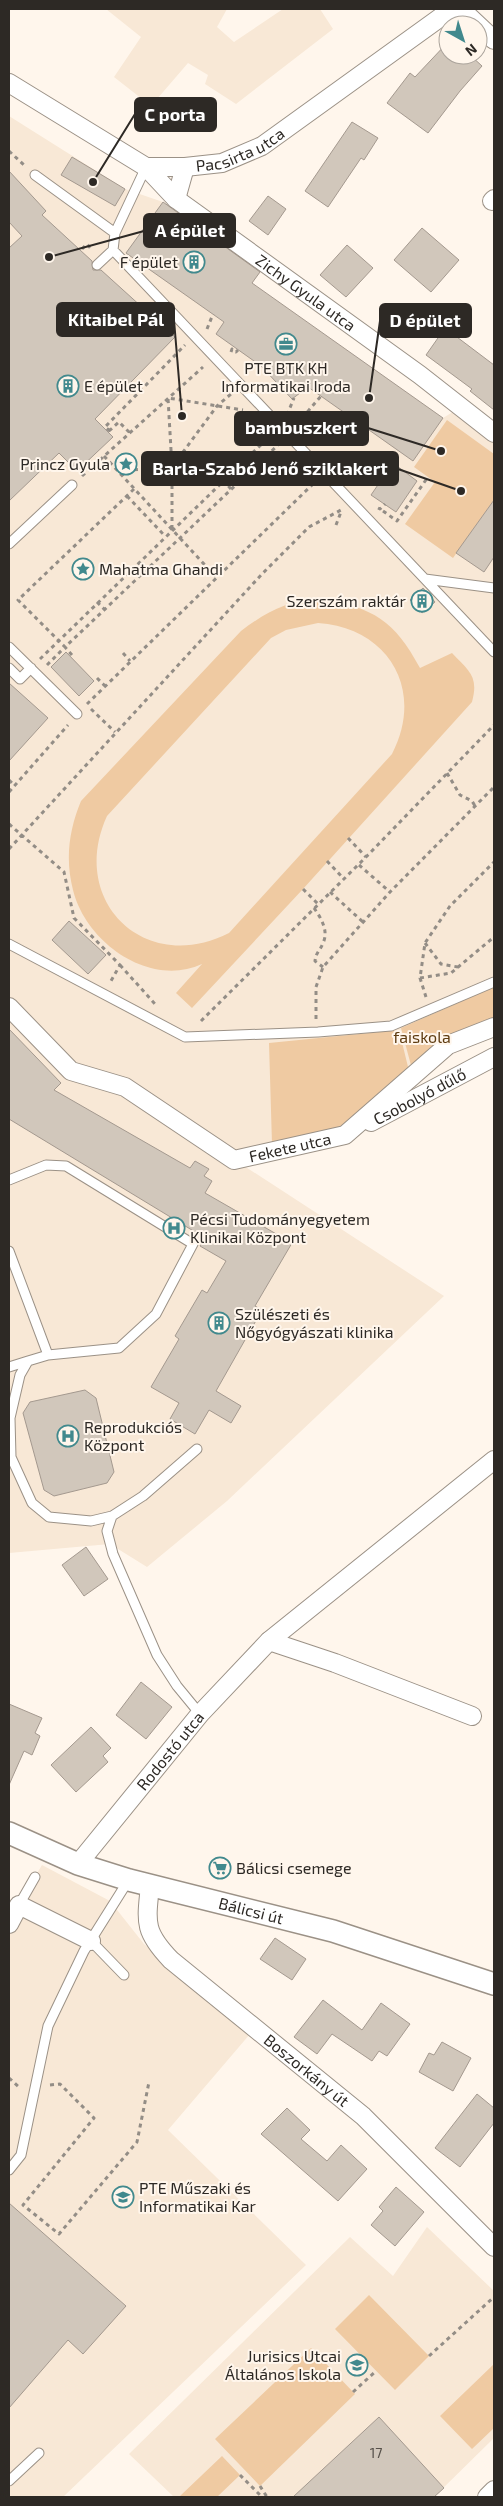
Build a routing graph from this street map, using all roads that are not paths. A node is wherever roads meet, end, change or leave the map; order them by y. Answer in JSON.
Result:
{"nodes":[{"id":1,"x":452,"y":9,"type":"edge"},
{"id":2,"x":461,"y":9,"type":"edge"},
{"id":3,"x":494,"y":40,"type":"edge"},
{"id":4,"x":9,"y":83,"type":"edge"},
{"id":5,"x":146,"y":167,"type":"junction"},
{"id":6,"x":185,"y":167,"type":"junction"},
{"id":7,"x":35,"y":175,"type":"road end"},
{"id":8,"x":176,"y":199,"type":"junction"},
{"id":9,"x":112,"y":231,"type":"junction"},
{"id":10,"x":113,"y":250,"type":"junction"},
{"id":11,"x":97,"y":266,"type":"dead end"},
{"id":12,"x":494,"y":433,"type":"edge"},
{"id":13,"x":72,"y":485,"type":"road end"},
{"id":14,"x":9,"y":544,"type":"edge"},
{"id":15,"x":425,"y":579,"type":"junction"},
{"id":16,"x":494,"y":588,"type":"edge"},
{"id":17,"x":9,"y":647,"type":"edge"},
{"id":18,"x":494,"y":652,"type":"edge"},
{"id":19,"x":9,"y":668,"type":"edge"},
{"id":20,"x":31,"y":668,"type":"junction"},
{"id":21,"x":77,"y":714,"type":"road end"},
{"id":22,"x":9,"y":944,"type":"edge"},
{"id":23,"x":494,"y":982,"type":"edge"},
{"id":24,"x":9,"y":1007,"type":"edge"},
{"id":25,"x":494,"y":1027,"type":"edge"},
{"id":26,"x":494,"y":1057,"type":"edge"},
{"id":27,"x":345,"y":1135,"type":"junction"},
{"id":28,"x":9,"y":1180,"type":"edge"},
{"id":29,"x":9,"y":1251,"type":"edge"},
{"id":30,"x":48,"y":1354,"type":"junction"},
{"id":31,"x":28,"y":1361,"type":"junction"},
{"id":32,"x":9,"y":1367,"type":"edge"},
{"id":33,"x":198,"y":1449,"type":"dead end"},
{"id":34,"x":494,"y":1460,"type":"edge"},
{"id":35,"x":112,"y":1516,"type":"junction"},
{"id":36,"x":268,"y":1641,"type":"junction"},
{"id":37,"x":200,"y":1714,"type":"junction"},
{"id":38,"x":472,"y":1716,"type":"dead end"},
{"id":39,"x":9,"y":1833,"type":"edge"},
{"id":40,"x":78,"y":1864,"type":"junction"},
{"id":41,"x":35,"y":1877,"type":"dead end"},
{"id":42,"x":129,"y":1880,"type":"junction"},
{"id":43,"x":150,"y":1886,"type":"junction"},
{"id":44,"x":19,"y":1905,"type":"junction"},
{"id":45,"x":9,"y":1924,"type":"edge"},
{"id":46,"x":91,"y":1941,"type":"junction"},
{"id":47,"x":124,"y":1975,"type":"dead end"},
{"id":48,"x":494,"y":1984,"type":"edge"},
{"id":49,"x":9,"y":2170,"type":"edge"},
{"id":50,"x":494,"y":2247,"type":"edge"},
{"id":51,"x":39,"y":2453,"type":"dead end"},
{"id":52,"x":9,"y":2481,"type":"edge"},
{"id":53,"x":494,"y":2490,"type":"edge"},
{"id":54,"x":486,"y":2497,"type":"edge"}],
"edges":[{"from":1,"to":6,"type":"street","name":"Pacsirta utca"},
{"from":2,"to":3,"type":"street"},
{"from":4,"to":5,"type":"street"},
{"from":5,"to":6,"type":"street","name":"Pacsirta utca"},
{"from":5,"to":8,"type":"street","name":"Zichy Gyula utca"},
{"from":5,"to":9,"type":"lane"},
{"from":6,"to":8,"type":"street"},
{"from":7,"to":9,"type":"lane"},
{"from":8,"to":12,"type":"street","name":"Zichy Gyula utca"},
{"from":9,"to":10,"type":"lane"},
{"from":10,"to":11,"type":"lane"},
{"from":10,"to":15,"type":"lane"},
{"from":13,"to":14,"type":"lane"},
{"from":15,"to":16,"type":"lane"},
{"from":15,"to":18,"type":"lane"},
{"from":17,"to":20,"type":"lane"},
{"from":19,"to":20,"type":"lane"},
{"from":20,"to":21,"type":"lane"},
{"from":22,"to":23,"type":"lane"},
{"from":24,"to":27,"type":"street","name":"Fekete utca"},
{"from":25,"to":27,"type":"street","name":"Fekete utca"},
{"from":26,"to":27,"type":"street","name":"Csobolyó dűlő"},
{"from":28,"to":30,"type":"lane"},
{"from":29,"to":30,"type":"lane"},
{"from":30,"to":31,"type":"lane"},
{"from":31,"to":32,"type":"lane"},
{"from":31,"to":35,"type":"lane"},
{"from":33,"to":35,"type":"lane"},
{"from":34,"to":36,"type":"street","name":"Rodostó utca"},
{"from":35,"to":37,"type":"lane"},
{"from":36,"to":37,"type":"street","name":"Rodostó utca"},
{"from":36,"to":38,"type":"street"},
{"from":37,"to":40,"type":"street","name":"Rodostó utca"},
{"from":39,"to":40,"type":"street","name":"Bálicsi út"},
{"from":40,"to":42,"type":"street","name":"Bálicsi út"},
{"from":41,"to":44,"type":"lane"},
{"from":42,"to":43,"type":"street","name":"Bálicsi út"},
{"from":42,"to":46,"type":"lane"},
{"from":43,"to":48,"type":"street","name":"Bálicsi út"},
{"from":43,"to":50,"type":"street","name":"Boszorkány út"},
{"from":44,"to":45,"type":"street"},
{"from":44,"to":46,"type":"street"},
{"from":46,"to":47,"type":"lane"},
{"from":46,"to":49,"type":"lane"},
{"from":51,"to":52,"type":"lane"},
{"from":53,"to":54,"type":"street"}]}
